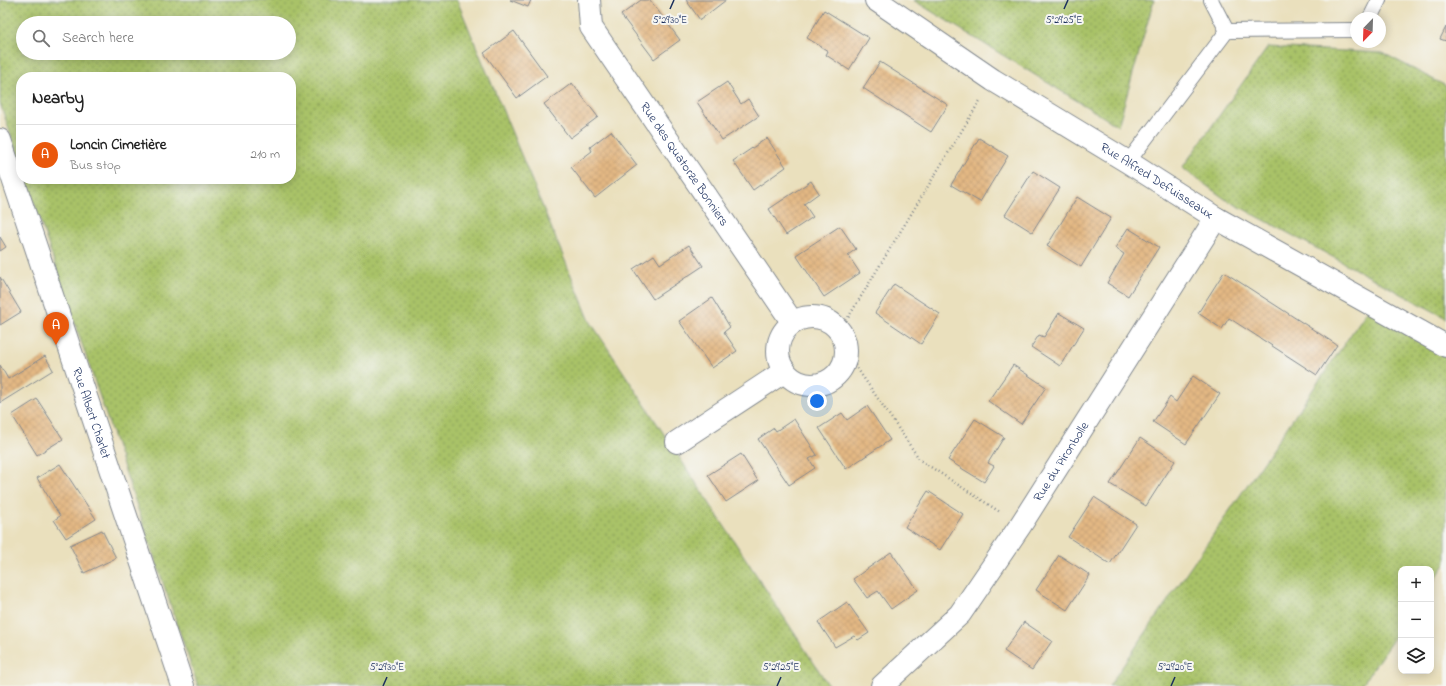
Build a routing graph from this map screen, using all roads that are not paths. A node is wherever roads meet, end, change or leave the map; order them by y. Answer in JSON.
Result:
{"nodes":[{"id":1,"x":589,"y":0,"type":"edge"},
{"id":2,"x":876,"y":0,"type":"edge"},
{"id":3,"x":1211,"y":0,"type":"edge"},
{"id":4,"x":1379,"y":0,"type":"edge"},
{"id":5,"x":1373,"y":12,"type":"edge"},
{"id":6,"x":1350,"y":30,"type":"edge"},
{"id":7,"x":1227,"y":31,"type":"junction"},
{"id":8,"x":0,"y":140,"type":"edge"},
{"id":9,"x":1128,"y":162,"type":"junction"},
{"id":10,"x":1216,"y":218,"type":"junction"},
{"id":11,"x":793,"y":323,"type":"junction"},
{"id":12,"x":1446,"y":346,"type":"edge"},
{"id":13,"x":785,"y":371,"type":"junction"},
{"id":14,"x":677,"y":442,"type":"dead end"},
{"id":15,"x":183,"y":686,"type":"edge"},
{"id":16,"x":882,"y":686,"type":"edge"}],
"edges":[{"from":1,"to":11,"type":"street","name":"Rue des Quatorze Bonniers"},
{"from":2,"to":9,"type":"street","name":"Rue Alfred Defuisseaux"},
{"from":3,"to":7,"type":"lane"},
{"from":4,"to":5,"type":"lane"},
{"from":6,"to":7,"type":"lane"},
{"from":7,"to":9,"type":"lane"},
{"from":8,"to":15,"type":"street","name":"Rue Albert Charlet"},
{"from":9,"to":10,"type":"street","name":"Rue Alfred Defuisseaux"},
{"from":10,"to":12,"type":"street","name":"Rue Alfred Defuisseaux"},
{"from":10,"to":16,"type":"street","name":"Rue du Pironbolle"},
{"from":11,"to":13,"type":"street"},
{"from":11,"to":13,"type":"street"},
{"from":13,"to":14,"type":"street"}]}
